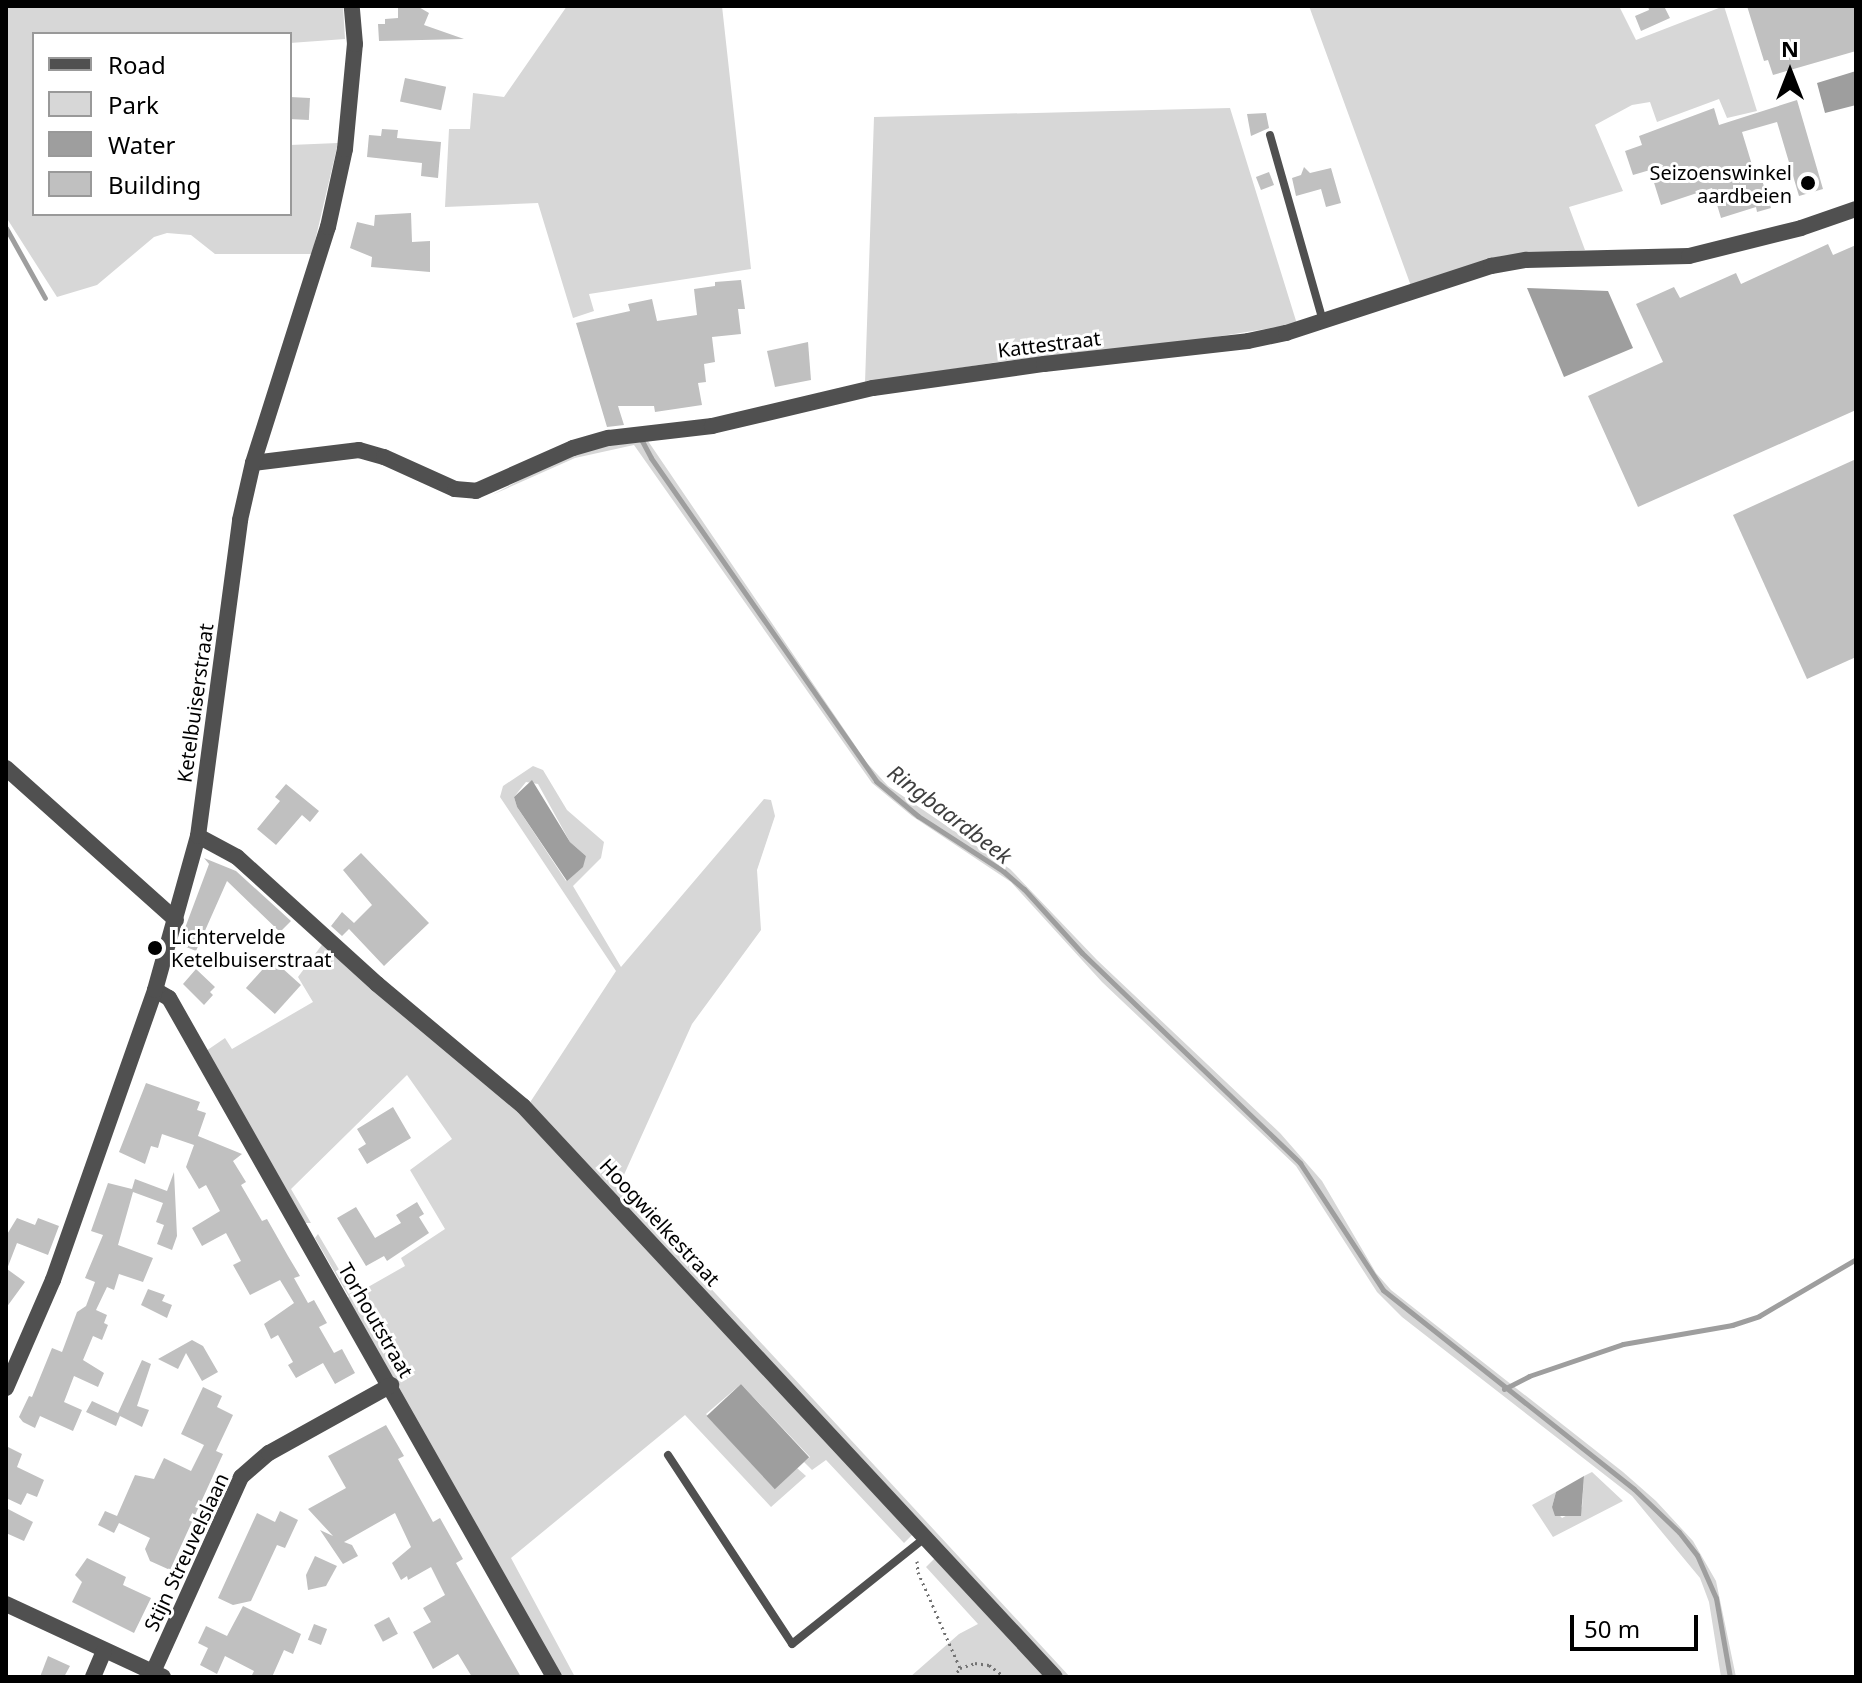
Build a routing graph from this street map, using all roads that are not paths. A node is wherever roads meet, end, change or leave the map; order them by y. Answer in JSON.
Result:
{"nodes":[{"id":1,"x":352,"y":6,"type":"edge"},
{"id":2,"x":1270,"y":135,"type":"dead end"},
{"id":3,"x":1856,"y":209,"type":"edge"},
{"id":4,"x":1323,"y":321,"type":"junction"},
{"id":5,"x":253,"y":463,"type":"junction"},
{"id":6,"x":6,"y":768,"type":"edge"},
{"id":7,"x":198,"y":836,"type":"junction"},
{"id":8,"x":176,"y":920,"type":"junction"},
{"id":9,"x":155,"y":990,"type":"junction"},
{"id":10,"x":391,"y":1385,"type":"junction"},
{"id":11,"x":6,"y":1388,"type":"edge"},
{"id":12,"x":668,"y":1455,"type":"dead end"},
{"id":13,"x":920,"y":1542,"type":"junction"},
{"id":14,"x":6,"y":1604,"type":"edge"},
{"id":15,"x":104,"y":1651,"type":"junction"},
{"id":16,"x":158,"y":1674,"type":"edge"},
{"id":17,"x":93,"y":1677,"type":"edge"},
{"id":18,"x":554,"y":1677,"type":"edge"},
{"id":19,"x":1055,"y":1677,"type":"edge"}],
"edges":[{"from":1,"to":5,"type":"street","name":"Ketelbuiserstraat"},
{"from":2,"to":4,"type":"lane"},
{"from":3,"to":4,"type":"street","name":"Kattestraat"},
{"from":4,"to":5,"type":"street","name":"Kattestraat"},
{"from":5,"to":7,"type":"street","name":"Ketelbuiserstraat"},
{"from":6,"to":8,"type":"street"},
{"from":7,"to":8,"type":"street","name":"Ketelbuiserstraat"},
{"from":7,"to":13,"type":"street","name":"Hoogwielkestraat"},
{"from":8,"to":9,"type":"street","name":"Ketelbuiserstraat"},
{"from":9,"to":10,"type":"street","name":"Torhoutstraat"},
{"from":9,"to":11,"type":"street","name":"Ketelbuiserstraat"},
{"from":10,"to":16,"type":"street","name":"Stijn Streuvelslaan"},
{"from":10,"to":18,"type":"street","name":"Torhoutstraat"},
{"from":12,"to":13,"type":"lane"},
{"from":13,"to":19,"type":"street","name":"Hoogwielkestraat"},
{"from":14,"to":15,"type":"street","name":"Stijn Streuvelslaan"},
{"from":15,"to":16,"type":"street","name":"Stijn Streuvelslaan"},
{"from":15,"to":17,"type":"street"}]}
